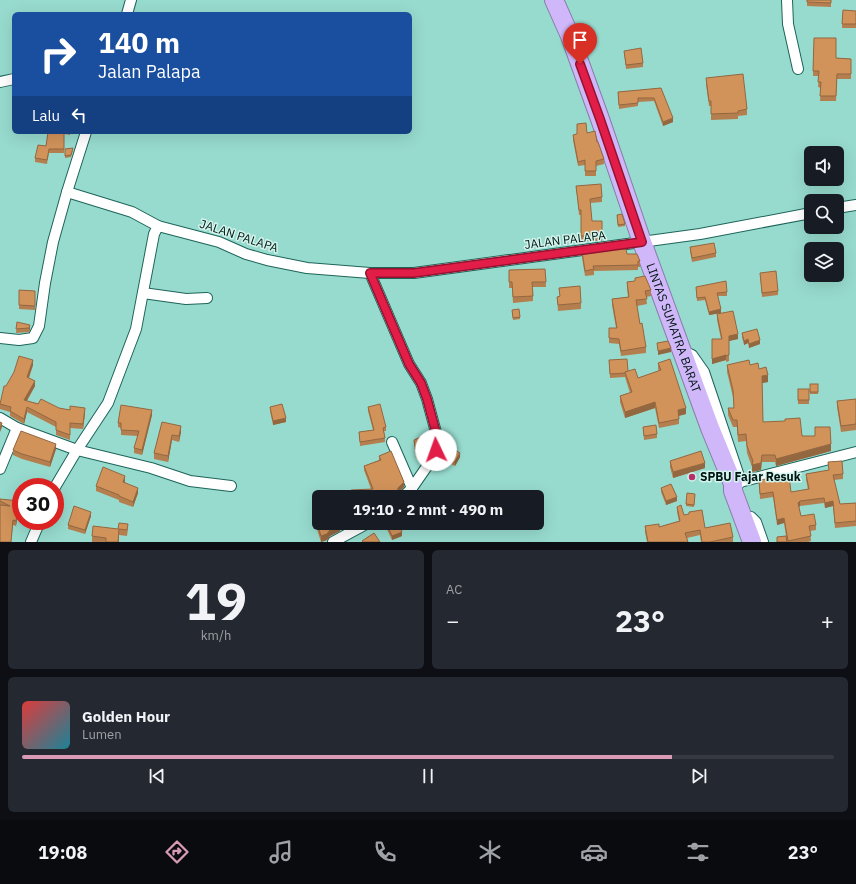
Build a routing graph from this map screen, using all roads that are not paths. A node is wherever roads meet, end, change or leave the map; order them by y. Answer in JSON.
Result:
{"nodes":[{"id":1,"x":131,"y":0,"type":"edge"},
{"id":2,"x":554,"y":0,"type":"edge"},
{"id":3,"x":787,"y":0,"type":"edge"},
{"id":4,"x":128,"y":12,"type":"edge"},
{"id":5,"x":798,"y":69,"type":"dead end"},
{"id":6,"x":12,"y":79,"type":"edge"},
{"id":7,"x":0,"y":82,"type":"edge"},
{"id":8,"x":85,"y":134,"type":"edge"},
{"id":9,"x":67,"y":192,"type":"junction"},
{"id":10,"x":856,"y":206,"type":"edge"},
{"id":11,"x":844,"y":207,"type":"edge"},
{"id":12,"x":804,"y":214,"type":"edge"},
{"id":13,"x":158,"y":226,"type":"junction"},
{"id":14,"x":642,"y":242,"type":"junction"},
{"id":15,"x":370,"y":273,"type":"junction"},
{"id":16,"x":143,"y":293,"type":"junction"},
{"id":17,"x":206,"y":298,"type":"dead end"},
{"id":18,"x":0,"y":338,"type":"edge"},
{"id":19,"x":0,"y":418,"type":"edge"},
{"id":20,"x":17,"y":428,"type":"junction"},
{"id":21,"x":392,"y":442,"type":"dead end"},
{"id":22,"x":77,"y":450,"type":"junction"},
{"id":23,"x":856,"y":452,"type":"edge"},
{"id":24,"x":0,"y":469,"type":"edge"},
{"id":25,"x":60,"y":478,"type":"edge"},
{"id":26,"x":737,"y":483,"type":"junction"},
{"id":27,"x":231,"y":486,"type":"dead end"},
{"id":28,"x":412,"y":488,"type":"joint"},
{"id":29,"x":743,"y":517,"type":"junction"},
{"id":30,"x":36,"y":530,"type":"edge"},
{"id":31,"x":355,"y":530,"type":"edge"},
{"id":32,"x":31,"y":542,"type":"edge"},
{"id":33,"x":333,"y":542,"type":"edge"},
{"id":34,"x":752,"y":542,"type":"edge"},
{"id":35,"x":763,"y":542,"type":"edge"}],
"edges":[{"from":1,"to":4,"type":"street"},
{"from":2,"to":14,"type":"highway","name":"LINTAS SUMATRA BARAT"},
{"from":3,"to":5,"type":"street"},
{"from":6,"to":7,"type":"street"},
{"from":8,"to":9,"type":"street"},
{"from":9,"to":13,"type":"street","name":"JALAN PALAPA"},
{"from":9,"to":18,"type":"street"},
{"from":10,"to":11,"type":"street"},
{"from":12,"to":14,"type":"street","name":"JALAN PALAPA"},
{"from":13,"to":15,"type":"street","name":"JALAN PALAPA"},
{"from":13,"to":16,"type":"street"},
{"from":14,"to":15,"type":"street","name":"JALAN PALAPA"},
{"from":14,"to":26,"type":"highway","name":"LINTAS SUMATRA BARAT"},
{"from":15,"to":28,"type":"street"},
{"from":16,"to":17,"type":"street"},
{"from":16,"to":22,"type":"street"},
{"from":19,"to":20,"type":"street"},
{"from":20,"to":22,"type":"street"},
{"from":20,"to":24,"type":"street"},
{"from":21,"to":28,"type":"street"},
{"from":22,"to":25,"type":"street"},
{"from":22,"to":27,"type":"street"},
{"from":23,"to":26,"type":"street"},
{"from":26,"to":29,"type":"highway","name":"LINTAS SUMATRA BARAT"},
{"from":29,"to":34,"type":"highway","name":"LINTAS SUMATRA BARAT"},
{"from":29,"to":35,"type":"street"},
{"from":30,"to":32,"type":"street"},
{"from":31,"to":33,"type":"street"}]}
